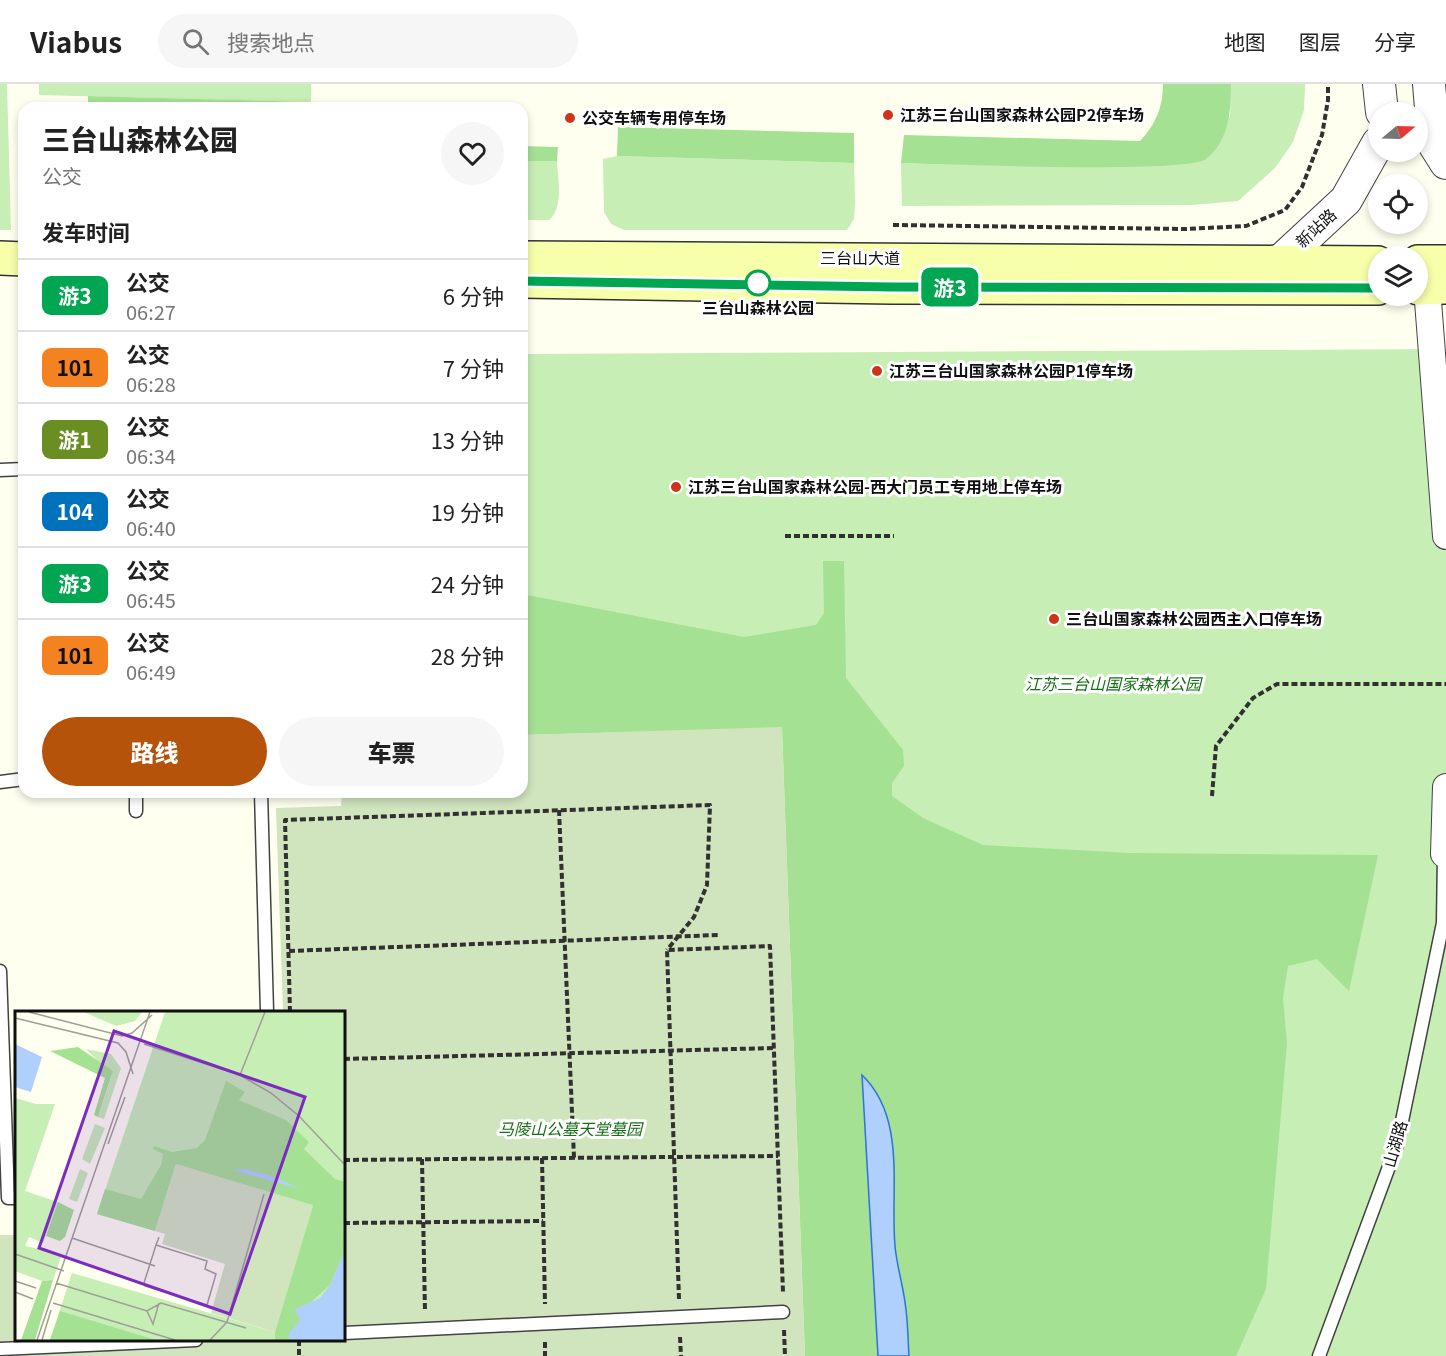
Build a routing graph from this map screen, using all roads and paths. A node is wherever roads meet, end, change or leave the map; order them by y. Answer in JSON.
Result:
{"nodes":[{"id":1,"x":1328,"y":84,"type":"edge"},
{"id":2,"x":1379,"y":84,"type":"edge"},
{"id":3,"x":1430,"y":84,"type":"edge"},
{"id":4,"x":1381,"y":102,"type":"edge"},
{"id":5,"x":1368,"y":161,"type":"edge"},
{"id":6,"x":1446,"y":163,"type":"edge"},
{"id":7,"x":893,"y":225,"type":"dead end"},
{"id":8,"x":0,"y":258,"type":"edge"},
{"id":9,"x":528,"y":258,"type":"edge"},
{"id":10,"x":18,"y":259,"type":"edge"},
{"id":11,"x":1368,"y":262,"type":"edge"},
{"id":12,"x":1446,"y":262,"type":"edge"},
{"id":13,"x":1277,"y":264,"type":"junction"},
{"id":14,"x":0,"y":279,"type":"edge"},
{"id":15,"x":18,"y":279,"type":"edge"},
{"id":16,"x":1428,"y":280,"type":"edge"},
{"id":17,"x":528,"y":281,"type":"edge"},
{"id":18,"x":1230,"y":287,"type":"junction"},
{"id":19,"x":1368,"y":288,"type":"edge"},
{"id":20,"x":1428,"y":294,"type":"edge"},
{"id":21,"x":18,"y":469,"type":"edge"},
{"id":22,"x":0,"y":470,"type":"edge"},
{"id":23,"x":785,"y":536,"type":"dead end"},
{"id":24,"x":894,"y":536,"type":"dead end"},
{"id":25,"x":1446,"y":536,"type":"edge"},
{"id":26,"x":1446,"y":684,"type":"edge"},
{"id":27,"x":18,"y":780,"type":"edge"},
{"id":28,"x":0,"y":782,"type":"edge"},
{"id":29,"x":1446,"y":787,"type":"edge"},
{"id":30,"x":1212,"y":796,"type":"dead end"},
{"id":31,"x":136,"y":798,"type":"edge"},
{"id":32,"x":261,"y":798,"type":"edge"},
{"id":33,"x":559,"y":810,"type":"junction"},
{"id":34,"x":136,"y":811,"type":"dead end"},
{"id":35,"x":1444,"y":854,"type":"joint"},
{"id":36,"x":1444,"y":923,"type":"edge"},
{"id":37,"x":718,"y":935,"type":"dead end"},
{"id":38,"x":676,"y":937,"type":"junction"},
{"id":39,"x":564,"y":941,"type":"junction"},
{"id":40,"x":667,"y":950,"type":"junction"},
{"id":41,"x":289,"y":951,"type":"junction"},
{"id":42,"x":0,"y":971,"type":"edge"},
{"id":43,"x":267,"y":1011,"type":"edge"},
{"id":44,"x":290,"y":1011,"type":"edge"},
{"id":45,"x":774,"y":1048,"type":"junction"},
{"id":46,"x":670,"y":1050,"type":"junction"},
{"id":47,"x":570,"y":1053,"type":"junction"},
{"id":48,"x":345,"y":1059,"type":"edge"},
{"id":49,"x":778,"y":1156,"type":"junction"},
{"id":50,"x":674,"y":1157,"type":"junction"},
{"id":51,"x":542,"y":1158,"type":"junction"},
{"id":52,"x":574,"y":1158,"type":"junction"},
{"id":53,"x":422,"y":1159,"type":"junction"},
{"id":54,"x":345,"y":1160,"type":"edge"},
{"id":55,"x":15,"y":1198,"type":"edge"},
{"id":56,"x":543,"y":1221,"type":"junction"},
{"id":57,"x":423,"y":1222,"type":"junction"},
{"id":58,"x":345,"y":1223,"type":"edge"},
{"id":59,"x":783,"y":1312,"type":"junction"},
{"id":60,"x":679,"y":1317,"type":"junction"},
{"id":61,"x":545,"y":1324,"type":"junction"},
{"id":62,"x":426,"y":1329,"type":"junction"},
{"id":63,"x":345,"y":1333,"type":"edge"},
{"id":64,"x":174,"y":1341,"type":"edge"},
{"id":65,"x":0,"y":1349,"type":"edge"},
{"id":66,"x":545,"y":1356,"type":"edge"},
{"id":67,"x":681,"y":1356,"type":"edge"},
{"id":68,"x":785,"y":1356,"type":"edge"},
{"id":69,"x":1319,"y":1356,"type":"edge"}],
"edges":[{"from":1,"to":7,"type":"path"},
{"from":2,"to":4,"type":"street"},
{"from":3,"to":6,"type":"street"},
{"from":5,"to":13,"type":"street","name":"新站路"},
{"from":8,"to":10,"type":"main road"},
{"from":9,"to":13,"type":"main road","name":"三台山大道"},
{"from":11,"to":13,"type":"main road","name":"三台山大道"},
{"from":12,"to":16,"type":"main road"},
{"from":13,"to":18,"type":"street","name":"新站路"},
{"from":14,"to":15,"type":"main road"},
{"from":17,"to":18,"type":"main road","name":"三台山大道"},
{"from":18,"to":19,"type":"main road","name":"三台山大道"},
{"from":20,"to":25,"type":"street"},
{"from":21,"to":22,"type":"lane"},
{"from":23,"to":24,"type":"path"},
{"from":26,"to":30,"type":"path"},
{"from":27,"to":28,"type":"lane"},
{"from":29,"to":35,"type":"street","name":"山湖路"},
{"from":31,"to":34,"type":"lane"},
{"from":32,"to":43,"type":"lane"},
{"from":33,"to":38,"type":"path"},
{"from":33,"to":39,"type":"path"},
{"from":33,"to":41,"type":"path"},
{"from":35,"to":36,"type":"lane","name":"山湖路"},
{"from":36,"to":69,"type":"lane","name":"山湖路"},
{"from":37,"to":38,"type":"path"},
{"from":38,"to":39,"type":"path"},
{"from":38,"to":40,"type":"path"},
{"from":39,"to":41,"type":"path"},
{"from":39,"to":47,"type":"path"},
{"from":40,"to":45,"type":"path"},
{"from":40,"to":46,"type":"path"},
{"from":41,"to":44,"type":"path"},
{"from":42,"to":55,"type":"lane"},
{"from":45,"to":46,"type":"path"},
{"from":45,"to":49,"type":"path"},
{"from":46,"to":47,"type":"path"},
{"from":46,"to":50,"type":"path"},
{"from":47,"to":48,"type":"path"},
{"from":47,"to":52,"type":"path"},
{"from":49,"to":50,"type":"path"},
{"from":49,"to":59,"type":"path"},
{"from":50,"to":52,"type":"path"},
{"from":50,"to":60,"type":"path"},
{"from":51,"to":52,"type":"path"},
{"from":51,"to":53,"type":"path"},
{"from":51,"to":56,"type":"path"},
{"from":53,"to":54,"type":"path"},
{"from":53,"to":57,"type":"path"},
{"from":56,"to":57,"type":"path"},
{"from":56,"to":61,"type":"path"},
{"from":57,"to":58,"type":"path"},
{"from":57,"to":62,"type":"path"},
{"from":59,"to":60,"type":"lane"},
{"from":59,"to":68,"type":"path"},
{"from":60,"to":61,"type":"lane"},
{"from":60,"to":67,"type":"path"},
{"from":61,"to":62,"type":"lane"},
{"from":61,"to":66,"type":"path"},
{"from":62,"to":63,"type":"lane"},
{"from":64,"to":65,"type":"lane"}]}
